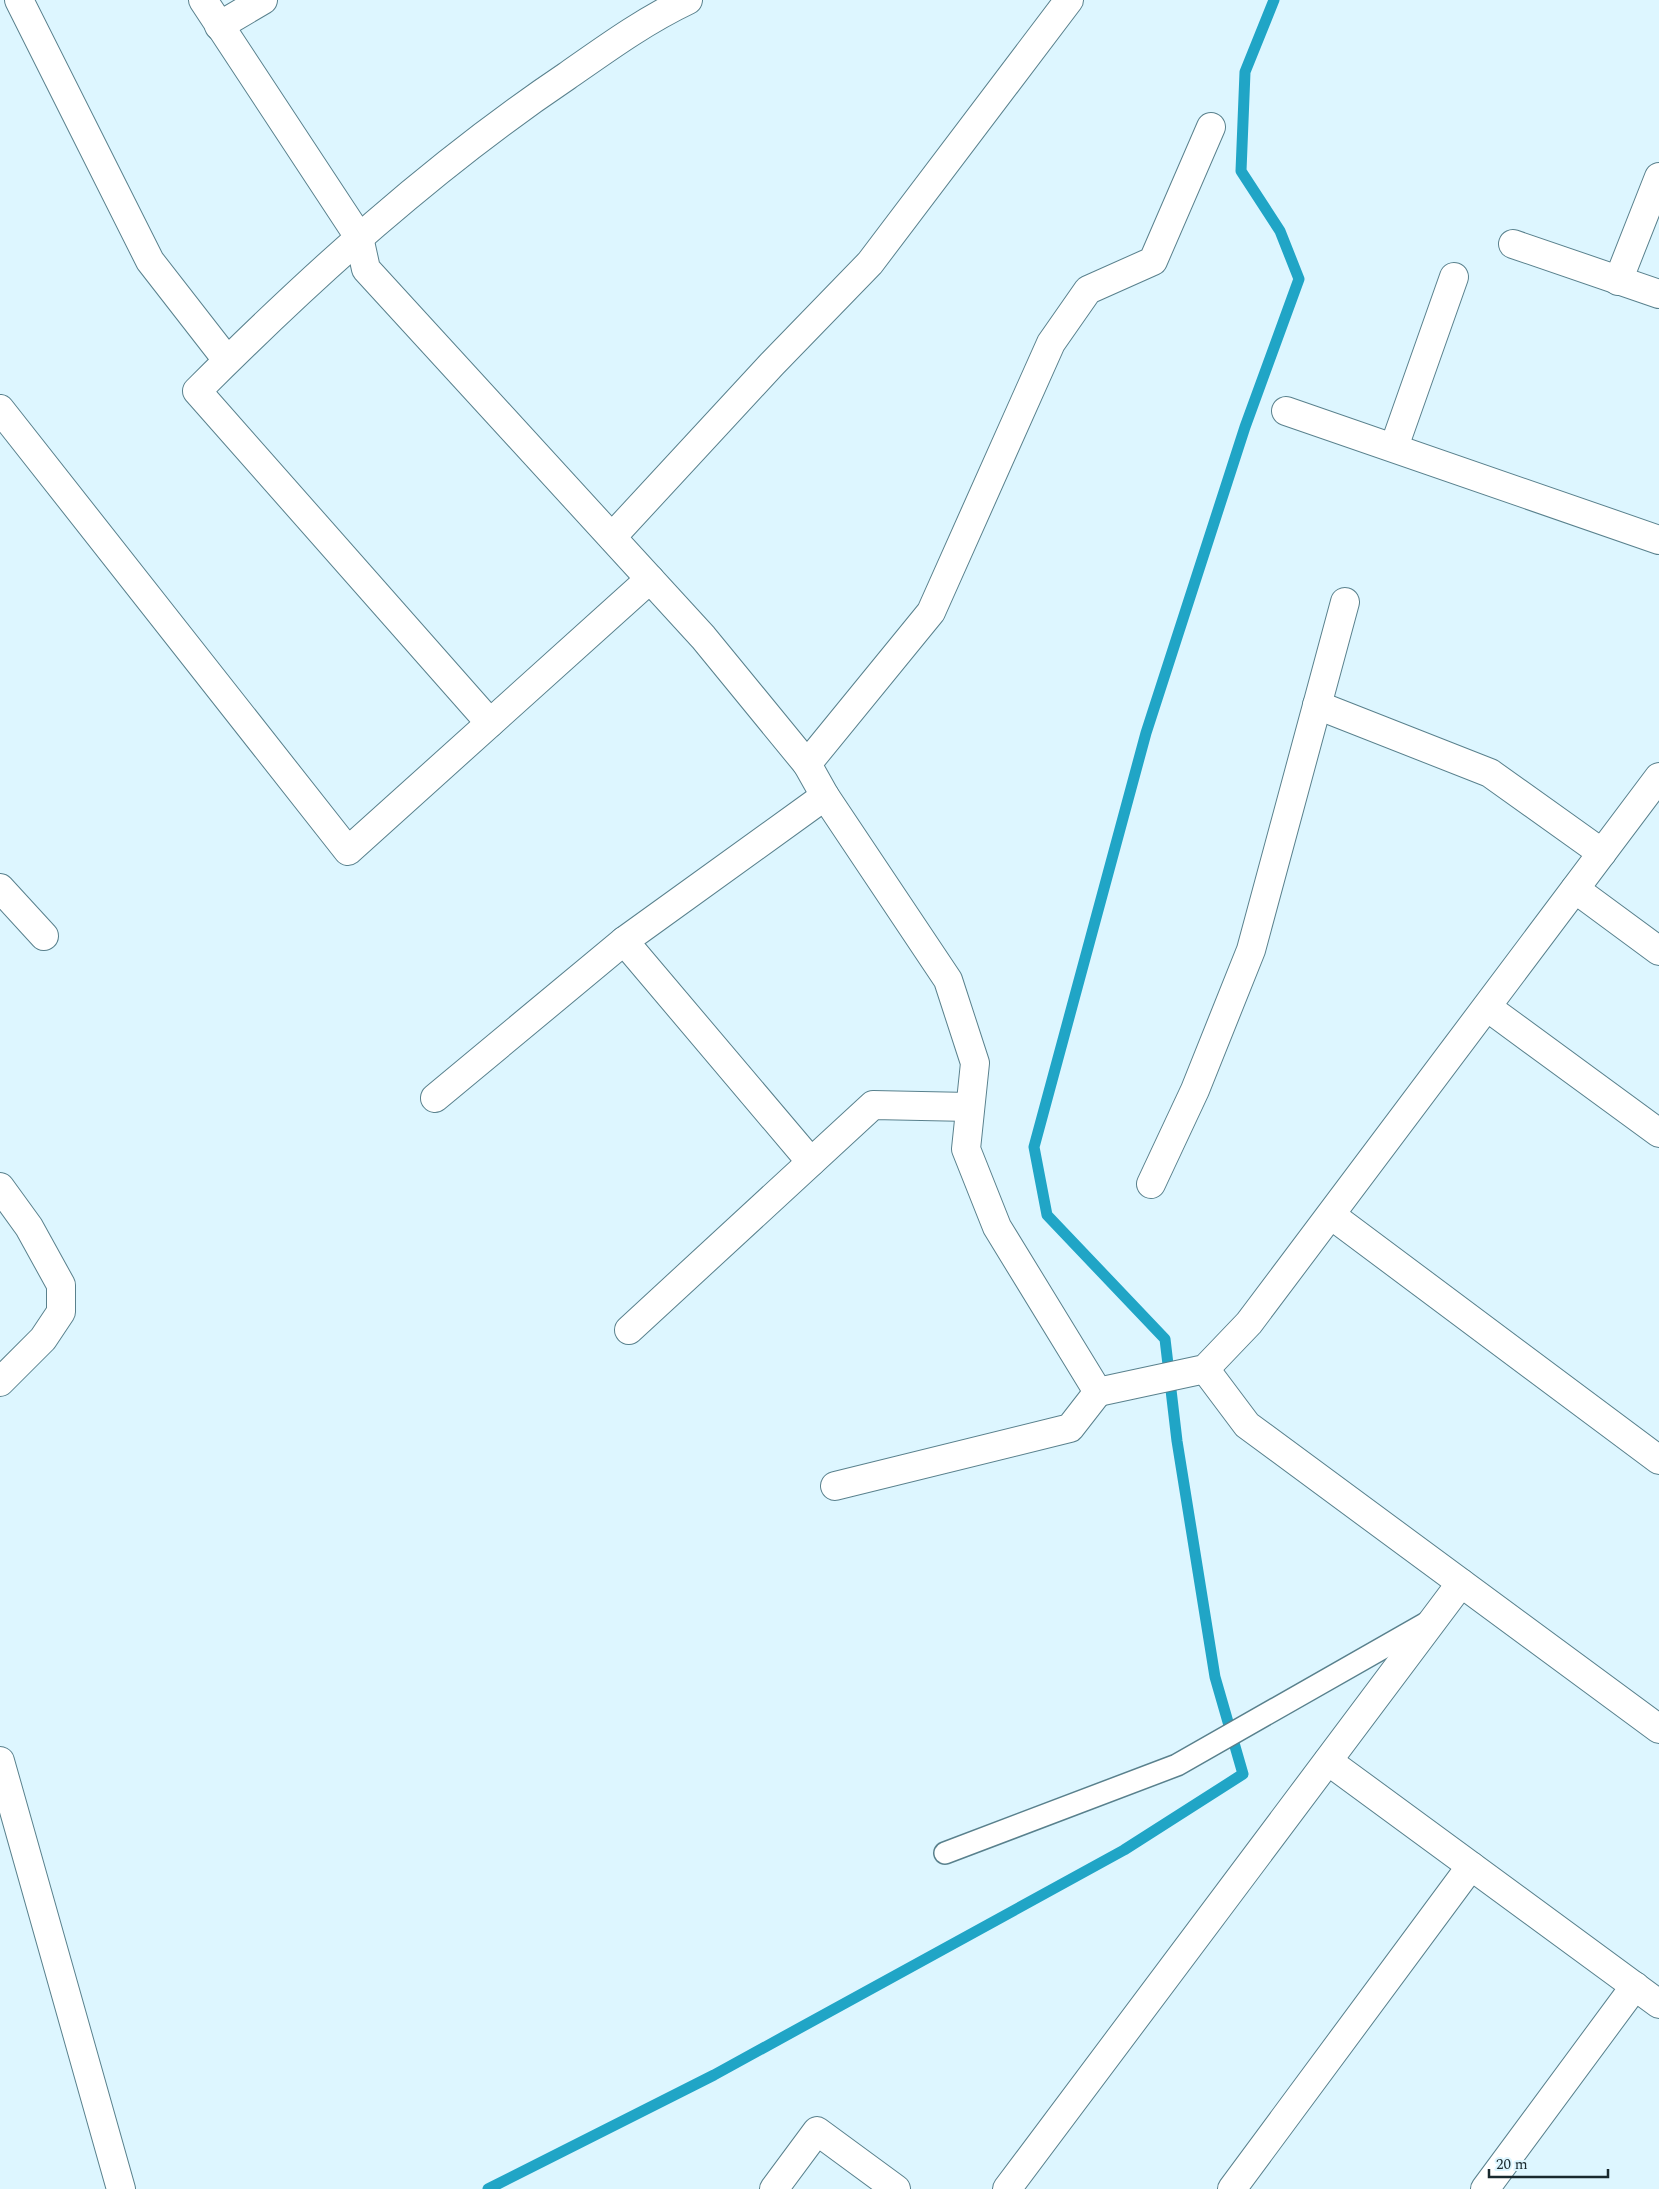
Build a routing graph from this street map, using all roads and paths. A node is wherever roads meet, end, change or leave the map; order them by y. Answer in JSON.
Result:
{"nodes":[{"id":1,"x":19,"y":0,"type":"edge"},
{"id":2,"x":203,"y":0,"type":"edge"},
{"id":3,"x":263,"y":0,"type":"edge"},
{"id":4,"x":688,"y":0,"type":"edge"},
{"id":5,"x":1069,"y":0,"type":"edge"},
{"id":6,"x":220,"y":26,"type":"junction"},
{"id":7,"x":1211,"y":127,"type":"dead end"},
{"id":8,"x":1659,"y":177,"type":"edge"},
{"id":9,"x":359,"y":237,"type":"junction"},
{"id":10,"x":1513,"y":244,"type":"dead end"},
{"id":11,"x":1454,"y":277,"type":"dead end"},
{"id":12,"x":1618,"y":281,"type":"junction"},
{"id":13,"x":1659,"y":294,"type":"edge"},
{"id":14,"x":227,"y":360,"type":"junction"},
{"id":15,"x":0,"y":409,"type":"edge"},
{"id":16,"x":1286,"y":411,"type":"dead end"},
{"id":17,"x":1394,"y":447,"type":"junction"},
{"id":18,"x":612,"y":537,"type":"junction"},
{"id":19,"x":1659,"y":540,"type":"edge"},
{"id":20,"x":650,"y":579,"type":"junction"},
{"id":21,"x":1345,"y":602,"type":"dead end"},
{"id":22,"x":1317,"y":705,"type":"junction"},
{"id":23,"x":490,"y":723,"type":"junction"},
{"id":24,"x":807,"y":764,"type":"junction"},
{"id":25,"x":1659,"y":777,"type":"edge"},
{"id":26,"x":825,"y":796,"type":"junction"},
{"id":27,"x":1602,"y":852,"type":"junction"},
{"id":28,"x":0,"y":888,"type":"edge"},
{"id":29,"x":1575,"y":889,"type":"junction"},
{"id":30,"x":44,"y":936,"type":"dead end"},
{"id":31,"x":624,"y":942,"type":"junction"},
{"id":32,"x":1659,"y":951,"type":"edge"},
{"id":33,"x":1487,"y":1007,"type":"junction"},
{"id":34,"x":435,"y":1098,"type":"dead end"},
{"id":35,"x":970,"y":1107,"type":"junction"},
{"id":36,"x":1659,"y":1133,"type":"edge"},
{"id":37,"x":811,"y":1162,"type":"junction"},
{"id":38,"x":1151,"y":1184,"type":"dead end"},
{"id":39,"x":0,"y":1187,"type":"edge"},
{"id":40,"x":1331,"y":1215,"type":"junction"},
{"id":41,"x":629,"y":1330,"type":"dead end"},
{"id":42,"x":1205,"y":1370,"type":"junction"},
{"id":43,"x":0,"y":1382,"type":"edge"},
{"id":44,"x":1098,"y":1392,"type":"junction"},
{"id":45,"x":1659,"y":1460,"type":"edge"},
{"id":46,"x":835,"y":1486,"type":"dead end"},
{"id":47,"x":1461,"y":1583,"type":"junction"},
{"id":48,"x":1435,"y":1618,"type":"junction"},
{"id":49,"x":1659,"y":1729,"type":"edge"},
{"id":50,"x":1328,"y":1760,"type":"junction"},
{"id":51,"x":0,"y":1761,"type":"edge"},
{"id":52,"x":944,"y":1853,"type":"dead end"},
{"id":53,"x":1471,"y":1866,"type":"junction"},
{"id":54,"x":1634,"y":1986,"type":"junction"},
{"id":55,"x":1659,"y":2004,"type":"edge"},
{"id":56,"x":121,"y":2189,"type":"edge"},
{"id":57,"x":774,"y":2189,"type":"edge"},
{"id":58,"x":896,"y":2189,"type":"edge"},
{"id":59,"x":1007,"y":2189,"type":"edge"},
{"id":60,"x":1232,"y":2189,"type":"edge"},
{"id":61,"x":1485,"y":2189,"type":"edge"}],
"edges":[{"from":1,"to":14,"type":"street"},
{"from":2,"to":6,"type":"street"},
{"from":3,"to":6,"type":"street"},
{"from":4,"to":9,"type":"street"},
{"from":5,"to":18,"type":"street"},
{"from":6,"to":9,"type":"street"},
{"from":7,"to":24,"type":"street"},
{"from":8,"to":12,"type":"street"},
{"from":9,"to":14,"type":"street"},
{"from":9,"to":18,"type":"street"},
{"from":10,"to":12,"type":"street"},
{"from":11,"to":17,"type":"street"},
{"from":12,"to":13,"type":"street"},
{"from":14,"to":23,"type":"street"},
{"from":15,"to":23,"type":"street"},
{"from":16,"to":17,"type":"street"},
{"from":17,"to":19,"type":"street"},
{"from":18,"to":20,"type":"street"},
{"from":20,"to":23,"type":"street"},
{"from":20,"to":24,"type":"street"},
{"from":21,"to":22,"type":"street"},
{"from":22,"to":27,"type":"street"},
{"from":22,"to":38,"type":"street"},
{"from":24,"to":26,"type":"street"},
{"from":25,"to":27,"type":"street"},
{"from":26,"to":31,"type":"street"},
{"from":26,"to":35,"type":"street"},
{"from":27,"to":29,"type":"street"},
{"from":28,"to":30,"type":"street"},
{"from":29,"to":32,"type":"street"},
{"from":29,"to":33,"type":"street"},
{"from":31,"to":34,"type":"street"},
{"from":31,"to":37,"type":"street"},
{"from":33,"to":36,"type":"street"},
{"from":33,"to":40,"type":"street"},
{"from":35,"to":37,"type":"street"},
{"from":35,"to":44,"type":"street"},
{"from":37,"to":41,"type":"street"},
{"from":39,"to":43,"type":"street"},
{"from":40,"to":42,"type":"street"},
{"from":40,"to":45,"type":"street"},
{"from":42,"to":44,"type":"street"},
{"from":42,"to":47,"type":"street"},
{"from":44,"to":46,"type":"street"},
{"from":47,"to":48,"type":"street"},
{"from":47,"to":49,"type":"street"},
{"from":48,"to":50,"type":"street"},
{"from":48,"to":52,"type":"lane"},
{"from":50,"to":53,"type":"street"},
{"from":50,"to":59,"type":"street"},
{"from":51,"to":56,"type":"street"},
{"from":53,"to":54,"type":"street"},
{"from":53,"to":60,"type":"street"},
{"from":54,"to":55,"type":"street"},
{"from":54,"to":61,"type":"street"},
{"from":57,"to":58,"type":"street"}]}
